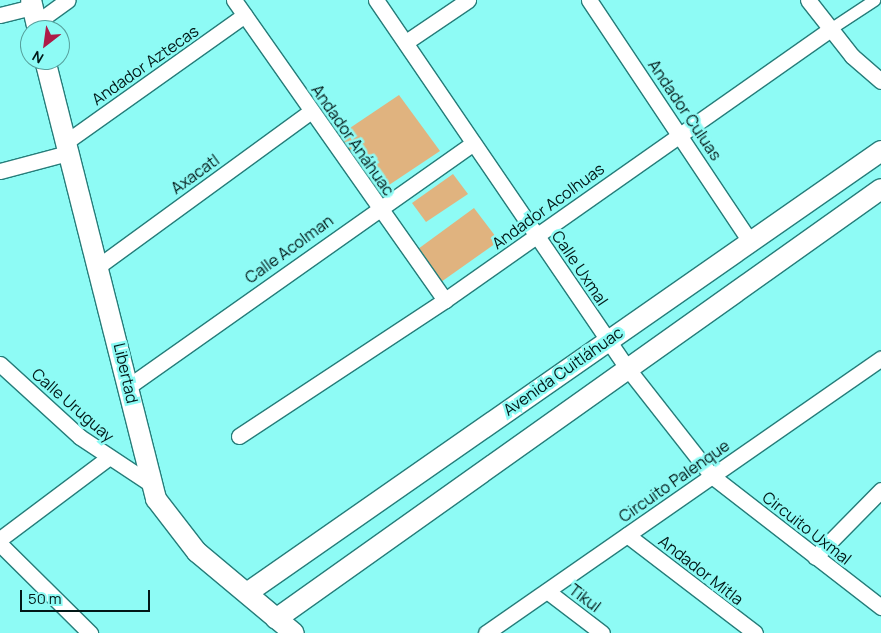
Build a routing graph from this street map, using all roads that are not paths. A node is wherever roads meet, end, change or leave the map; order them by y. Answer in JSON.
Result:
{"nodes":[{"id":1,"x":68,"y":0,"type":"edge"},
{"id":2,"x":234,"y":0,"type":"edge"},
{"id":3,"x":376,"y":0,"type":"edge"},
{"id":4,"x":468,"y":0,"type":"edge"},
{"id":5,"x":589,"y":0,"type":"edge"},
{"id":6,"x":808,"y":0,"type":"edge"},
{"id":7,"x":874,"y":0,"type":"edge"},
{"id":8,"x":0,"y":15,"type":"edge"},
{"id":9,"x":34,"y":15,"type":"edge"},
{"id":10,"x":245,"y":15,"type":"junction"},
{"id":11,"x":830,"y":29,"type":"junction"},
{"id":12,"x":406,"y":42,"type":"junction"},
{"id":13,"x":48,"y":70,"type":"edge"},
{"id":14,"x":881,"y":81,"type":"edge"},
{"id":15,"x":311,"y":111,"type":"junction"},
{"id":16,"x":681,"y":132,"type":"junction"},
{"id":17,"x":472,"y":144,"type":"junction"},
{"id":18,"x":67,"y":148,"type":"junction"},
{"id":19,"x":881,"y":151,"type":"edge"},
{"id":20,"x":0,"y":172,"type":"edge"},
{"id":21,"x":881,"y":189,"type":"edge"},
{"id":22,"x":378,"y":206,"type":"junction"},
{"id":23,"x":537,"y":236,"type":"junction"},
{"id":24,"x":750,"y":241,"type":"junction"},
{"id":25,"x":100,"y":265,"type":"junction"},
{"id":26,"x":445,"y":300,"type":"junction"},
{"id":27,"x":608,"y":340,"type":"junction"},
{"id":28,"x":881,"y":358,"type":"edge"},
{"id":29,"x":0,"y":364,"type":"edge"},
{"id":30,"x":628,"y":369,"type":"junction"},
{"id":31,"x":6,"y":380,"type":"edge"},
{"id":32,"x":129,"y":386,"type":"junction"},
{"id":33,"x":238,"y":436,"type":"dead end"},
{"id":34,"x":108,"y":458,"type":"junction"},
{"id":35,"x":712,"y":476,"type":"junction"},
{"id":36,"x":151,"y":484,"type":"junction"},
{"id":37,"x":881,"y":490,"type":"edge"},
{"id":38,"x":627,"y":535,"type":"junction"},
{"id":39,"x":0,"y":539,"type":"edge"},
{"id":40,"x":0,"y":544,"type":"edge"},
{"id":41,"x":815,"y":557,"type":"junction"},
{"id":42,"x":547,"y":591,"type":"junction"},
{"id":43,"x":247,"y":593,"type":"junction"},
{"id":44,"x":881,"y":607,"type":"edge"},
{"id":45,"x":276,"y":618,"type":"junction"},
{"id":46,"x":90,"y":633,"type":"edge"},
{"id":47,"x":294,"y":633,"type":"edge"},
{"id":48,"x":486,"y":633,"type":"edge"},
{"id":49,"x":602,"y":633,"type":"edge"},
{"id":50,"x":754,"y":633,"type":"edge"}],
"edges":[{"from":1,"to":9,"type":"street"},
{"from":2,"to":10,"type":"street","name":"Andador Anáhuac"},
{"from":3,"to":12,"type":"street","name":"Calle Uxmal"},
{"from":4,"to":12,"type":"street"},
{"from":5,"to":16,"type":"street","name":"Andador Culuas"},
{"from":6,"to":11,"type":"street"},
{"from":7,"to":11,"type":"street","name":"Andador Acolhuas"},
{"from":8,"to":9,"type":"street"},
{"from":10,"to":15,"type":"street","name":"Andador Anáhuac"},
{"from":10,"to":18,"type":"street","name":"Andador Aztecas"},
{"from":11,"to":14,"type":"street"},
{"from":11,"to":16,"type":"street","name":"Andador Acolhuas"},
{"from":12,"to":17,"type":"street","name":"Calle Uxmal"},
{"from":13,"to":18,"type":"main road","name":"Libertad"},
{"from":15,"to":22,"type":"street","name":"Andador Anáhuac"},
{"from":15,"to":25,"type":"street","name":"Axacatl"},
{"from":16,"to":23,"type":"street","name":"Andador Acolhuas"},
{"from":16,"to":24,"type":"street","name":"Andador Culuas"},
{"from":17,"to":22,"type":"street","name":"Calle Acolman"},
{"from":17,"to":23,"type":"street","name":"Calle Uxmal"},
{"from":18,"to":20,"type":"street","name":"Andador Aztecas"},
{"from":18,"to":25,"type":"main road","name":"Libertad"},
{"from":19,"to":24,"type":"main road","name":"Avenida Cuitláhuac"},
{"from":21,"to":30,"type":"main road"},
{"from":22,"to":26,"type":"street","name":"Andador Anáhuac"},
{"from":22,"to":32,"type":"street","name":"Calle Acolman"},
{"from":23,"to":26,"type":"street","name":"Andador Acolhuas"},
{"from":23,"to":27,"type":"street","name":"Calle Uxmal"},
{"from":24,"to":27,"type":"main road","name":"Avenida Cuitláhuac"},
{"from":25,"to":32,"type":"main road","name":"Libertad"},
{"from":26,"to":33,"type":"street","name":"Andador Acolhuas"},
{"from":27,"to":30,"type":"street","name":"Calle Uxmal"},
{"from":27,"to":43,"type":"main road","name":"Avenida Cuitláhuac"},
{"from":28,"to":35,"type":"street","name":"Circuito Palenque"},
{"from":29,"to":31,"type":"street","name":"Calle Uruguay"},
{"from":30,"to":35,"type":"street","name":"Calle Uxmal"},
{"from":30,"to":45,"type":"main road"},
{"from":31,"to":34,"type":"street","name":"Calle Uruguay"},
{"from":32,"to":36,"type":"main road","name":"Libertad"},
{"from":34,"to":36,"type":"street","name":"Calle Uruguay"},
{"from":34,"to":39,"type":"street"},
{"from":35,"to":38,"type":"street","name":"Circuito Palenque"},
{"from":35,"to":41,"type":"street","name":"Circuito Uxmal"},
{"from":36,"to":43,"type":"main road","name":"Libertad"},
{"from":37,"to":41,"type":"street"},
{"from":38,"to":42,"type":"street","name":"Circuito Palenque"},
{"from":38,"to":50,"type":"street","name":"Andador Mitla"},
{"from":40,"to":46,"type":"street"},
{"from":41,"to":44,"type":"street","name":"Circuito Uxmal"},
{"from":42,"to":48,"type":"street","name":"Circuito Palenque"},
{"from":42,"to":49,"type":"street","name":"Tikul"},
{"from":43,"to":45,"type":"main road","name":"Libertad"},
{"from":45,"to":47,"type":"main road","name":"Libertad"}]}
